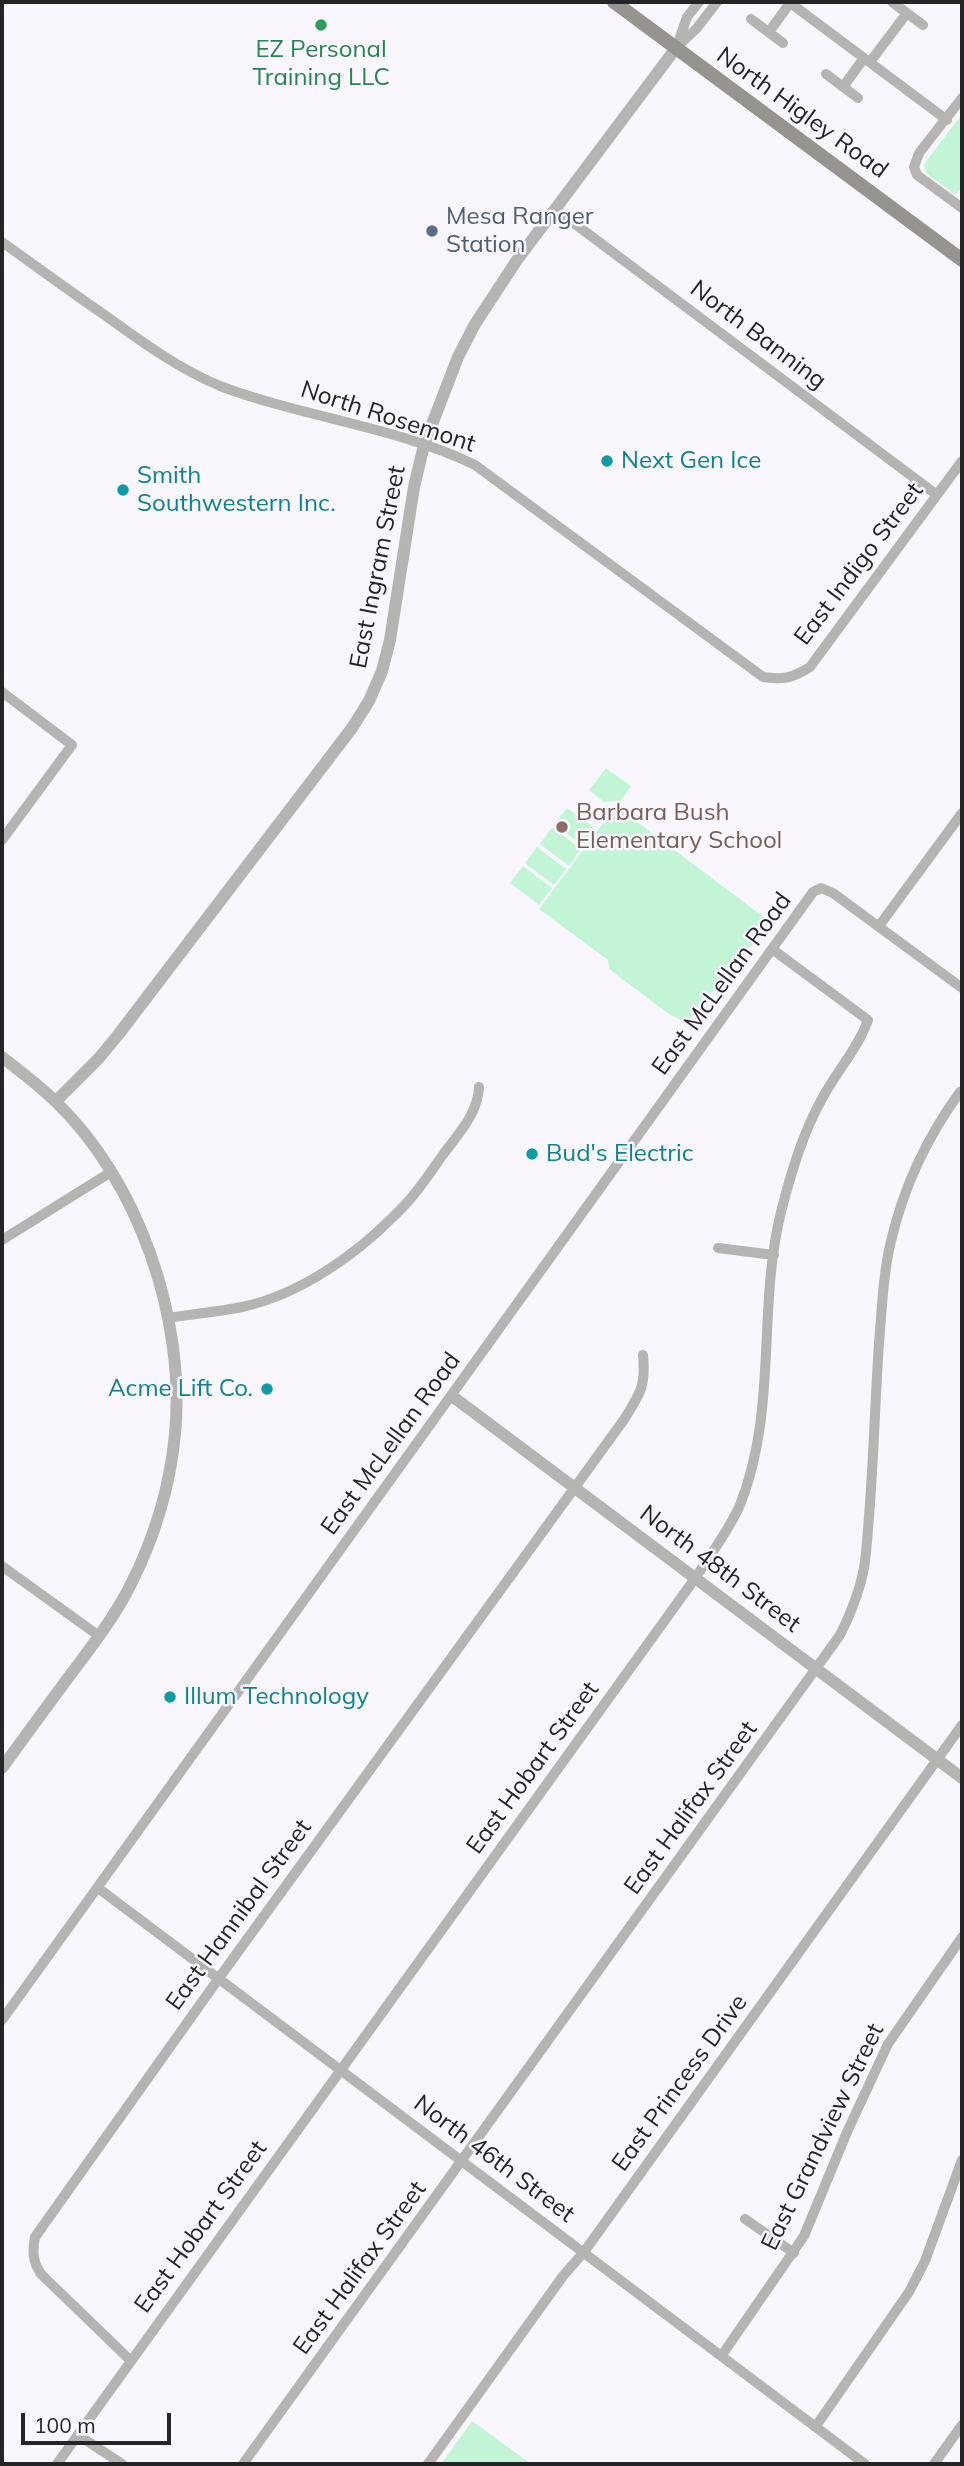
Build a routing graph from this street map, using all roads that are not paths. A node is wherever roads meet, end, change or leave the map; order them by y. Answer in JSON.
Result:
{"nodes":[{"id":1,"x":614,"y":2,"type":"edge"},
{"id":2,"x":699,"y":2,"type":"edge"},
{"id":3,"x":717,"y":2,"type":"edge"},
{"id":4,"x":892,"y":2,"type":"edge"},
{"id":5,"x":793,"y":3,"type":"edge"},
{"id":6,"x":907,"y":13,"type":"junction"},
{"id":7,"x":751,"y":19,"type":"dead end"},
{"id":8,"x":923,"y":25,"type":"dead end"},
{"id":9,"x":769,"y":32,"type":"junction"},
{"id":10,"x":783,"y":43,"type":"dead end"},
{"id":11,"x":676,"y":48,"type":"junction"},
{"id":12,"x":867,"y":60,"type":"junction"},
{"id":13,"x":826,"y":74,"type":"dead end"},
{"id":14,"x":843,"y":87,"type":"junction"},
{"id":15,"x":858,"y":98,"type":"dead end"},
{"id":16,"x":962,"y":99,"type":"edge"},
{"id":17,"x":947,"y":120,"type":"junction"},
{"id":18,"x":962,"y":208,"type":"edge"},
{"id":19,"x":555,"y":209,"type":"junction"},
{"id":20,"x":2,"y":242,"type":"edge"},
{"id":21,"x":962,"y":260,"type":"edge"},
{"id":22,"x":424,"y":445,"type":"junction"},
{"id":23,"x":962,"y":461,"type":"edge"},
{"id":24,"x":937,"y":495,"type":"junction"},
{"id":25,"x":781,"y":680,"type":"joint"},
{"id":26,"x":2,"y":692,"type":"edge"},
{"id":27,"x":962,"y":813,"type":"edge"},
{"id":28,"x":2,"y":840,"type":"edge"},
{"id":29,"x":879,"y":926,"type":"junction"},
{"id":30,"x":772,"y":949,"type":"junction"},
{"id":31,"x":962,"y":988,"type":"edge"},
{"id":32,"x":2,"y":1057,"type":"edge"},
{"id":33,"x":479,"y":1087,"type":"dead end"},
{"id":34,"x":961,"y":1093,"type":"edge"},
{"id":35,"x":55,"y":1101,"type":"junction"},
{"id":36,"x":111,"y":1172,"type":"junction"},
{"id":37,"x":2,"y":1240,"type":"edge"},
{"id":38,"x":718,"y":1248,"type":"dead end"},
{"id":39,"x":774,"y":1255,"type":"junction"},
{"id":40,"x":168,"y":1318,"type":"junction"},
{"id":41,"x":643,"y":1355,"type":"dead end"},
{"id":42,"x":452,"y":1396,"type":"junction"},
{"id":43,"x":575,"y":1487,"type":"junction"},
{"id":44,"x":2,"y":1566,"type":"edge"},
{"id":45,"x":696,"y":1577,"type":"junction"},
{"id":46,"x":99,"y":1636,"type":"junction"},
{"id":47,"x":817,"y":1668,"type":"junction"},
{"id":48,"x":962,"y":1725,"type":"edge"},
{"id":49,"x":939,"y":1760,"type":"junction"},
{"id":50,"x":2,"y":1768,"type":"edge"},
{"id":51,"x":962,"y":1778,"type":"edge"},
{"id":52,"x":98,"y":1888,"type":"junction"},
{"id":53,"x":962,"y":1937,"type":"edge"},
{"id":54,"x":219,"y":1978,"type":"junction"},
{"id":55,"x":2,"y":2021,"type":"edge"},
{"id":56,"x":341,"y":2071,"type":"junction"},
{"id":57,"x":962,"y":2160,"type":"edge"},
{"id":58,"x":463,"y":2162,"type":"junction"},
{"id":59,"x":745,"y":2219,"type":"dead end"},
{"id":60,"x":584,"y":2252,"type":"junction"},
{"id":61,"x":794,"y":2253,"type":"junction"},
{"id":62,"x":722,"y":2355,"type":"junction"},
{"id":63,"x":130,"y":2360,"type":"junction"},
{"id":64,"x":962,"y":2425,"type":"edge"},
{"id":65,"x":816,"y":2426,"type":"junction"},
{"id":66,"x":78,"y":2435,"type":"junction"},
{"id":67,"x":57,"y":2464,"type":"edge"},
{"id":68,"x":122,"y":2464,"type":"edge"},
{"id":69,"x":243,"y":2464,"type":"edge"},
{"id":70,"x":428,"y":2464,"type":"edge"},
{"id":71,"x":866,"y":2464,"type":"edge"},
{"id":72,"x":934,"y":2464,"type":"edge"}],
"edges":[{"from":1,"to":11,"type":"main road","name":"North Higley Road"},
{"from":2,"to":11,"type":"street","name":"East Ingram Street"},
{"from":3,"to":11,"type":"street","name":"East Ingram Street"},
{"from":4,"to":6,"type":"street"},
{"from":5,"to":9,"type":"street"},
{"from":5,"to":12,"type":"street"},
{"from":6,"to":8,"type":"street"},
{"from":6,"to":12,"type":"street"},
{"from":7,"to":9,"type":"street"},
{"from":9,"to":10,"type":"street"},
{"from":11,"to":19,"type":"street","name":"East Ingram Street"},
{"from":11,"to":21,"type":"main road","name":"North Higley Road"},
{"from":12,"to":14,"type":"street"},
{"from":12,"to":17,"type":"street"},
{"from":13,"to":14,"type":"street"},
{"from":14,"to":15,"type":"street"},
{"from":16,"to":17,"type":"street"},
{"from":17,"to":18,"type":"street"},
{"from":19,"to":22,"type":"street","name":"East Ingram Street"},
{"from":19,"to":24,"type":"street","name":"North Banning"},
{"from":20,"to":22,"type":"street","name":"North Rosemont"},
{"from":22,"to":25,"type":"street","name":"North Rosemont"},
{"from":22,"to":35,"type":"street","name":"East Ingram Street"},
{"from":23,"to":24,"type":"street","name":"East Indigo Street"},
{"from":24,"to":25,"type":"street","name":"East Indigo Street"},
{"from":26,"to":28,"type":"street"},
{"from":27,"to":29,"type":"street"},
{"from":29,"to":30,"type":"street","name":"East McLellan Road"},
{"from":29,"to":31,"type":"street"},
{"from":30,"to":39,"type":"street","name":"East Hobart Street"},
{"from":30,"to":42,"type":"street","name":"East McLellan Road"},
{"from":32,"to":35,"type":"street"},
{"from":33,"to":40,"type":"street"},
{"from":34,"to":47,"type":"street","name":"East Halifax Street"},
{"from":35,"to":36,"type":"street"},
{"from":36,"to":37,"type":"street"},
{"from":36,"to":40,"type":"street"},
{"from":38,"to":39,"type":"street"},
{"from":39,"to":45,"type":"street","name":"East Hobart Street"},
{"from":40,"to":46,"type":"street"},
{"from":41,"to":43,"type":"street","name":"East Hannibal Street"},
{"from":42,"to":43,"type":"street","name":"North 48th Street"},
{"from":42,"to":52,"type":"street","name":"East McLellan Road"},
{"from":43,"to":45,"type":"street","name":"North 48th Street"},
{"from":43,"to":54,"type":"street","name":"East Hannibal Street"},
{"from":44,"to":46,"type":"street"},
{"from":45,"to":47,"type":"street","name":"North 48th Street"},
{"from":45,"to":56,"type":"street","name":"East Hobart Street"},
{"from":46,"to":50,"type":"street"},
{"from":47,"to":49,"type":"street","name":"North 48th Street"},
{"from":47,"to":58,"type":"street","name":"East Halifax Street"},
{"from":48,"to":49,"type":"street","name":"East Princess Drive"},
{"from":49,"to":51,"type":"street","name":"North 48th Street"},
{"from":49,"to":60,"type":"street","name":"East Princess Drive"},
{"from":52,"to":54,"type":"street","name":"North 46th Street"},
{"from":52,"to":55,"type":"street","name":"East McLellan Road"},
{"from":53,"to":61,"type":"street","name":"East Grandview Street"},
{"from":54,"to":56,"type":"street","name":"North 46th Street"},
{"from":54,"to":63,"type":"street","name":"East Hannibal Street"},
{"from":56,"to":58,"type":"street","name":"North 46th Street"},
{"from":56,"to":63,"type":"street","name":"East Hobart Street"},
{"from":57,"to":65,"type":"street"},
{"from":58,"to":60,"type":"street","name":"North 46th Street"},
{"from":58,"to":69,"type":"street","name":"East Halifax Street"},
{"from":59,"to":61,"type":"street"},
{"from":60,"to":62,"type":"street","name":"North 46th Street"},
{"from":60,"to":70,"type":"street","name":"East Princess Drive"},
{"from":61,"to":62,"type":"street","name":"East Grandview Street"},
{"from":62,"to":65,"type":"street","name":"North 46th Street"},
{"from":63,"to":66,"type":"street","name":"East Hobart Street"},
{"from":64,"to":72,"type":"street"},
{"from":65,"to":71,"type":"street","name":"North 46th Street"},
{"from":66,"to":67,"type":"street","name":"East Hobart Street"},
{"from":66,"to":68,"type":"street"}]}
